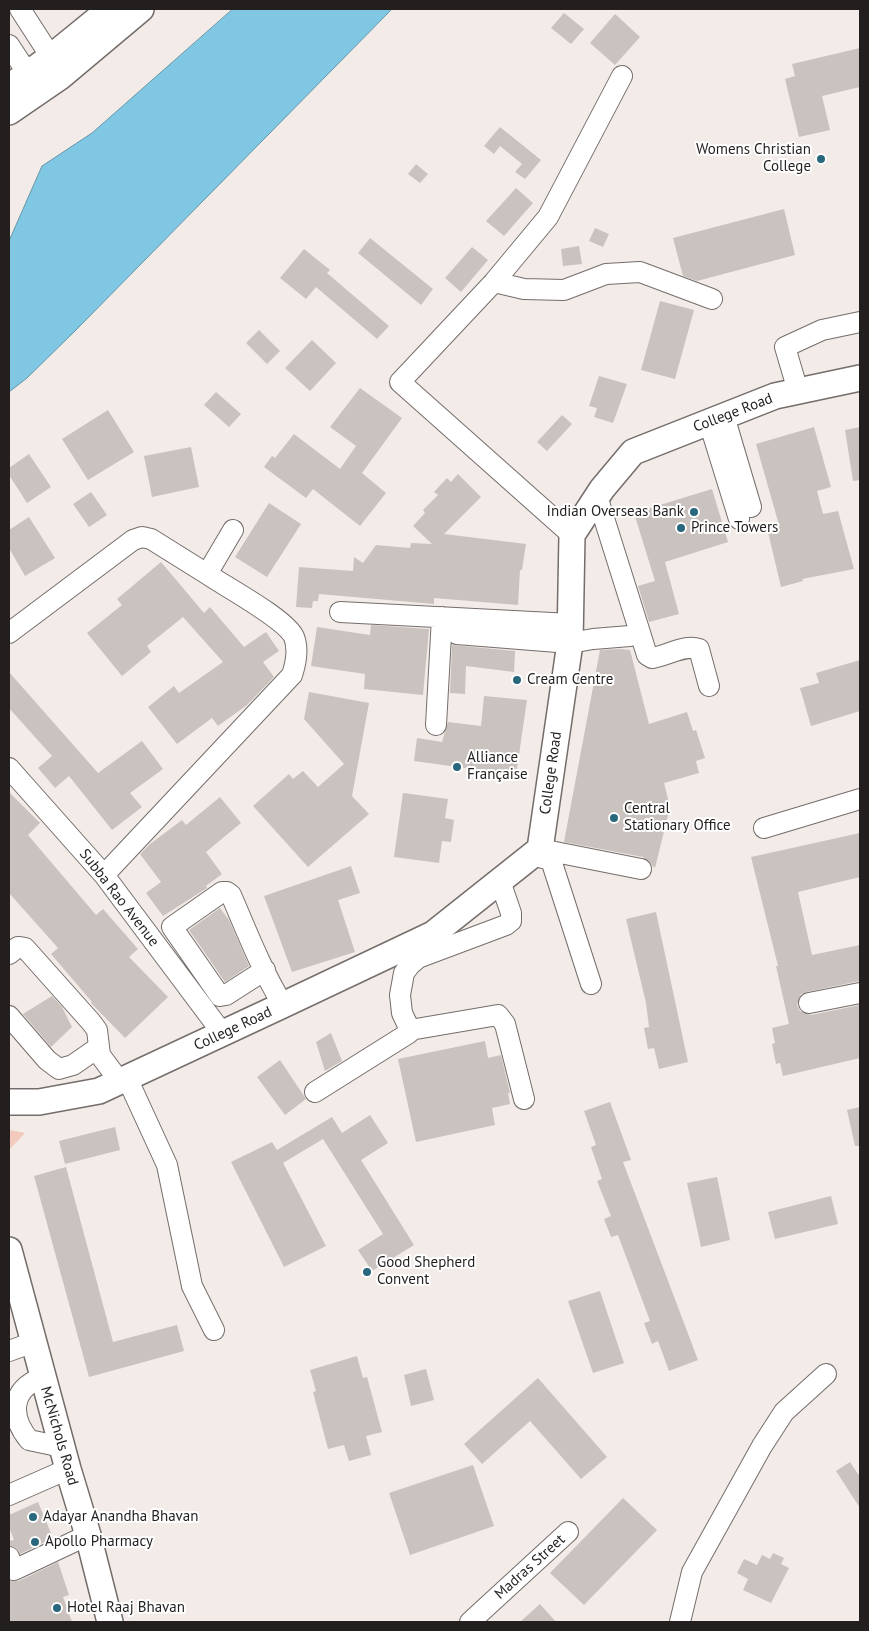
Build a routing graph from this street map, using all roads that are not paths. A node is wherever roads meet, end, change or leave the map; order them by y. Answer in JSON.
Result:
{"nodes":[{"id":1,"x":20,"y":9,"type":"edge"},
{"id":2,"x":110,"y":9,"type":"edge"},
{"id":3,"x":141,"y":9,"type":"edge"},
{"id":4,"x":9,"y":45,"type":"edge"},
{"id":5,"x":51,"y":57,"type":"junction"},
{"id":6,"x":622,"y":76,"type":"dead end"},
{"id":7,"x":18,"y":80,"type":"edge"},
{"id":8,"x":9,"y":112,"type":"edge"},
{"id":9,"x":494,"y":282,"type":"junction"},
{"id":10,"x":712,"y":299,"type":"dead end"},
{"id":11,"x":860,"y":322,"type":"edge"},
{"id":12,"x":860,"y":378,"type":"edge"},
{"id":13,"x":798,"y":391,"type":"junction"},
{"id":14,"x":716,"y":419,"type":"junction"},
{"id":15,"x":597,"y":496,"type":"junction"},
{"id":16,"x":745,"y":513,"type":"dead end"},
{"id":17,"x":233,"y":530,"type":"dead end"},
{"id":18,"x":572,"y":535,"type":"junction"},
{"id":19,"x":207,"y":574,"type":"junction"},
{"id":20,"x":340,"y":612,"type":"dead end"},
{"id":21,"x":442,"y":617,"type":"junction"},
{"id":22,"x":9,"y":633,"type":"edge"},
{"id":23,"x":458,"y":634,"type":"dead end"},
{"id":24,"x":571,"y":634,"type":"junction"},
{"id":25,"x":630,"y":636,"type":"dead end"},
{"id":26,"x":709,"y":686,"type":"dead end"},
{"id":27,"x":436,"y":725,"type":"dead end"},
{"id":28,"x":9,"y":768,"type":"edge"},
{"id":29,"x":860,"y":799,"type":"edge"},
{"id":30,"x":764,"y":828,"type":"dead end"},
{"id":31,"x":536,"y":852,"type":"junction"},
{"id":32,"x":641,"y":870,"type":"dead end"},
{"id":33,"x":104,"y":875,"type":"junction"},
{"id":34,"x":500,"y":881,"type":"junction"},
{"id":35,"x":174,"y":924,"type":"junction"},
{"id":36,"x":151,"y":938,"type":"junction"},
{"id":37,"x":9,"y":954,"type":"edge"},
{"id":38,"x":265,"y":970,"type":"junction"},
{"id":39,"x":591,"y":984,"type":"dead end"},
{"id":40,"x":860,"y":993,"type":"edge"},
{"id":41,"x":809,"y":1003,"type":"dead end"},
{"id":42,"x":284,"y":1005,"type":"junction"},
{"id":43,"x":9,"y":1016,"type":"edge"},
{"id":44,"x":410,"y":1030,"type":"junction"},
{"id":45,"x":223,"y":1034,"type":"junction"},
{"id":46,"x":99,"y":1047,"type":"junction"},
{"id":47,"x":115,"y":1084,"type":"junction"},
{"id":48,"x":315,"y":1092,"type":"dead end"},
{"id":49,"x":524,"y":1099,"type":"dead end"},
{"id":50,"x":9,"y":1102,"type":"edge"},
{"id":51,"x":9,"y":1250,"type":"edge"},
{"id":52,"x":214,"y":1330,"type":"dead end"},
{"id":53,"x":18,"y":1347,"type":"edge"},
{"id":54,"x":826,"y":1374,"type":"dead end"},
{"id":55,"x":43,"y":1377,"type":"junction"},
{"id":56,"x":64,"y":1458,"type":"junction"},
{"id":57,"x":9,"y":1496,"type":"edge"},
{"id":58,"x":568,"y":1532,"type":"dead end"},
{"id":59,"x":88,"y":1535,"type":"junction"},
{"id":60,"x":9,"y":1557,"type":"edge"},
{"id":61,"x":110,"y":1622,"type":"edge"},
{"id":62,"x":470,"y":1622,"type":"edge"},
{"id":63,"x":680,"y":1622,"type":"edge"}],
"edges":[{"from":1,"to":5,"type":"street"},
{"from":2,"to":5,"type":"main road"},
{"from":3,"to":8,"type":"main road"},
{"from":4,"to":7,"type":"street"},
{"from":5,"to":7,"type":"main road"},
{"from":6,"to":9,"type":"street"},
{"from":9,"to":10,"type":"street"},
{"from":9,"to":18,"type":"street"},
{"from":11,"to":13,"type":"street"},
{"from":12,"to":13,"type":"main road","name":"College Road"},
{"from":13,"to":14,"type":"main road","name":"College Road"},
{"from":14,"to":15,"type":"main road","name":"College Road"},
{"from":14,"to":16,"type":"street"},
{"from":15,"to":18,"type":"main road","name":"College Road"},
{"from":15,"to":26,"type":"street"},
{"from":17,"to":19,"type":"street"},
{"from":18,"to":24,"type":"main road","name":"College Road"},
{"from":19,"to":22,"type":"street"},
{"from":19,"to":33,"type":"street"},
{"from":20,"to":21,"type":"street"},
{"from":21,"to":24,"type":"street"},
{"from":21,"to":27,"type":"street"},
{"from":23,"to":24,"type":"street"},
{"from":24,"to":25,"type":"street"},
{"from":24,"to":31,"type":"main road","name":"College Road"},
{"from":28,"to":33,"type":"street","name":"Subba Rao Avenue"},
{"from":29,"to":30,"type":"street"},
{"from":31,"to":32,"type":"street"},
{"from":31,"to":34,"type":"main road","name":"College Road"},
{"from":31,"to":39,"type":"street"},
{"from":33,"to":36,"type":"street","name":"Subba Rao Avenue"},
{"from":34,"to":42,"type":"main road","name":"College Road"},
{"from":34,"to":44,"type":"street"},
{"from":35,"to":36,"type":"street"},
{"from":35,"to":38,"type":"street"},
{"from":35,"to":38,"type":"street"},
{"from":36,"to":45,"type":"street","name":"Subba Rao Avenue"},
{"from":37,"to":46,"type":"street"},
{"from":38,"to":42,"type":"street"},
{"from":40,"to":41,"type":"street"},
{"from":42,"to":45,"type":"main road","name":"College Road"},
{"from":43,"to":46,"type":"street"},
{"from":44,"to":48,"type":"street"},
{"from":44,"to":49,"type":"street"},
{"from":45,"to":47,"type":"main road","name":"College Road"},
{"from":46,"to":47,"type":"street"},
{"from":47,"to":50,"type":"main road","name":"College Road"},
{"from":47,"to":52,"type":"street"},
{"from":51,"to":53,"type":"main road","name":"McNichols Road"},
{"from":53,"to":55,"type":"main road","name":"McNichols Road"},
{"from":54,"to":63,"type":"street"},
{"from":55,"to":56,"type":"main road","name":"McNichols Road"},
{"from":55,"to":56,"type":"street"},
{"from":56,"to":57,"type":"street"},
{"from":56,"to":59,"type":"main road","name":"McNichols Road"},
{"from":58,"to":62,"type":"street","name":"Madras Street"},
{"from":59,"to":60,"type":"street"},
{"from":59,"to":61,"type":"main road","name":"McNichols Road"}]}
